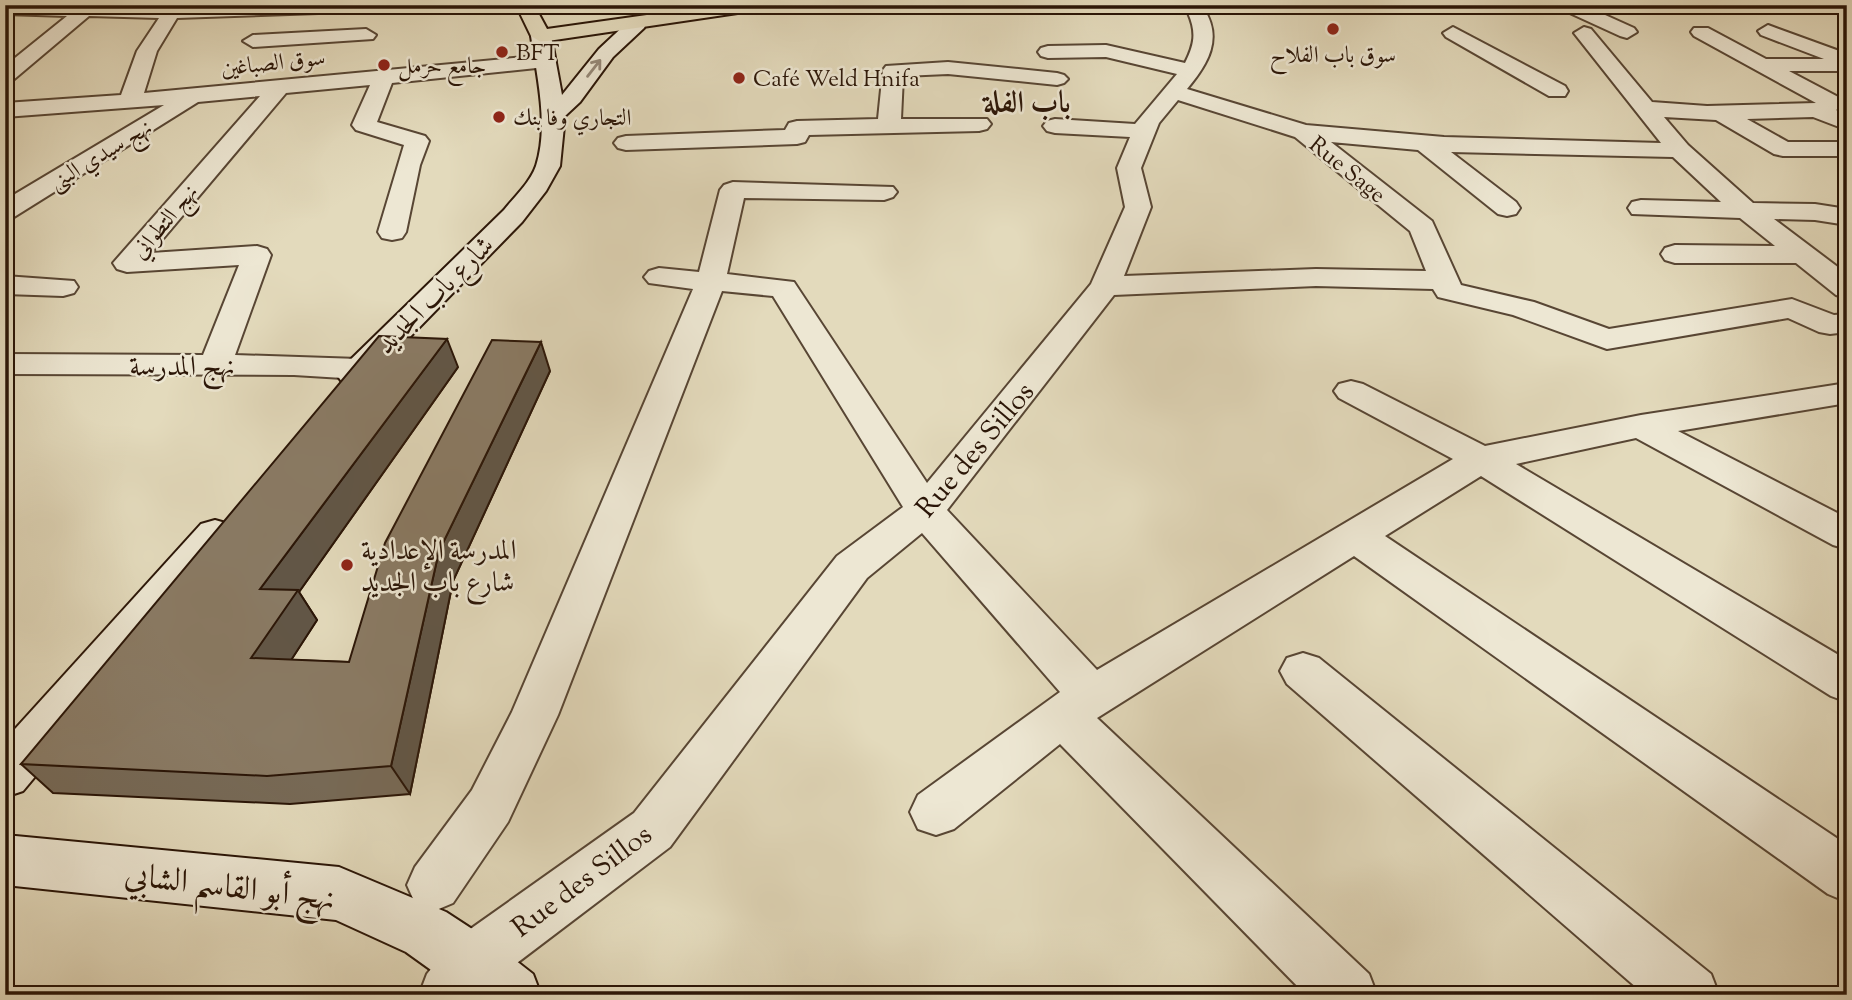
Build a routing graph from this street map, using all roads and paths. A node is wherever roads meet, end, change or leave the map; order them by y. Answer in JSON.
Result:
{"nodes":[{"id":1,"x":405,"y":5,"type":"edge"},
{"id":2,"x":758,"y":5,"type":"edge"},
{"id":3,"x":1595,"y":5,"type":"edge"},
{"id":4,"x":398,"y":6,"type":"edge"},
{"id":5,"x":526,"y":6,"type":"edge"},
{"id":6,"x":546,"y":6,"type":"edge"},
{"id":7,"x":1569,"y":6,"type":"edge"},
{"id":8,"x":5,"y":9,"type":"edge"},
{"id":9,"x":85,"y":10,"type":"junction"},
{"id":10,"x":171,"y":13,"type":"junction"},
{"id":11,"x":1197,"y":13,"type":"dead end"},
{"id":12,"x":637,"y":24,"type":"junction"},
{"id":13,"x":67,"y":25,"type":"junction"},
{"id":14,"x":18,"y":28,"type":"dead end"},
{"id":15,"x":1768,"y":31,"type":"dead end"},
{"id":16,"x":1702,"y":32,"type":"dead end"},
{"id":17,"x":1453,"y":33,"type":"dead end"},
{"id":18,"x":366,"y":35,"type":"junction"},
{"id":19,"x":541,"y":36,"type":"junction"},
{"id":20,"x":253,"y":41,"type":"dead end"},
{"id":21,"x":1048,"y":52,"type":"dead end"},
{"id":22,"x":546,"y":61,"type":"junction"},
{"id":23,"x":1847,"y":63,"type":"edge"},
{"id":24,"x":1760,"y":65,"type":"junction"},
{"id":25,"x":5,"y":77,"type":"edge"},
{"id":26,"x":383,"y":78,"type":"junction"},
{"id":27,"x":1057,"y":79,"type":"dead end"},
{"id":28,"x":1182,"y":81,"type":"junction"},
{"id":29,"x":335,"y":83,"type":"junction"},
{"id":30,"x":279,"y":88,"type":"junction"},
{"id":31,"x":1557,"y":90,"type":"dead end"},
{"id":32,"x":193,"y":96,"type":"junction"},
{"id":33,"x":130,"y":101,"type":"junction"},
{"id":34,"x":1649,"y":109,"type":"junction"},
{"id":35,"x":5,"y":110,"type":"edge"},
{"id":36,"x":1816,"y":110,"type":"junction"},
{"id":37,"x":1721,"y":113,"type":"junction"},
{"id":38,"x":554,"y":114,"type":"junction"},
{"id":39,"x":1847,"y":123,"type":"edge"},
{"id":40,"x":979,"y":124,"type":"dead end"},
{"id":41,"x":889,"y":126,"type":"junction"},
{"id":42,"x":1055,"y":126,"type":"dead end"},
{"id":43,"x":1144,"y":131,"type":"junction"},
{"id":44,"x":1303,"y":132,"type":"junction"},
{"id":45,"x":626,"y":143,"type":"dead end"},
{"id":46,"x":1427,"y":145,"type":"junction"},
{"id":47,"x":1847,"y":149,"type":"edge"},
{"id":48,"x":1679,"y":150,"type":"junction"},
{"id":49,"x":884,"y":192,"type":"dead end"},
{"id":50,"x":1507,"y":208,"type":"dead end"},
{"id":51,"x":1641,"y":208,"type":"dead end"},
{"id":52,"x":5,"y":211,"type":"edge"},
{"id":53,"x":1747,"y":211,"type":"junction"},
{"id":54,"x":1847,"y":217,"type":"edge"},
{"id":55,"x":391,"y":232,"type":"dead end"},
{"id":56,"x":1675,"y":254,"type":"dead end"},
{"id":57,"x":1802,"y":255,"type":"junction"},
{"id":58,"x":659,"y":277,"type":"dead end"},
{"id":59,"x":1443,"y":281,"type":"junction"},
{"id":60,"x":711,"y":282,"type":"junction"},
{"id":61,"x":5,"y":285,"type":"edge"},
{"id":62,"x":1105,"y":286,"type":"junction"},
{"id":63,"x":63,"y":287,"type":"dead end"},
{"id":64,"x":1847,"y":289,"type":"edge"},
{"id":65,"x":1847,"y":323,"type":"edge"},
{"id":66,"x":5,"y":364,"type":"edge"},
{"id":67,"x":215,"y":365,"type":"junction"},
{"id":68,"x":359,"y":369,"type":"junction"},
{"id":69,"x":1351,"y":390,"type":"dead end"},
{"id":70,"x":1847,"y":393,"type":"edge"},
{"id":71,"x":331,"y":400,"type":"edge"},
{"id":72,"x":1641,"y":426,"type":"junction"},
{"id":73,"x":1481,"y":459,"type":"junction"},
{"id":74,"x":241,"y":504,"type":"edge"},
{"id":75,"x":925,"y":511,"type":"junction"},
{"id":76,"x":1847,"y":535,"type":"edge"},
{"id":77,"x":1355,"y":536,"type":"junction"},
{"id":78,"x":1303,"y":671,"type":"dead end"},
{"id":79,"x":1847,"y":683,"type":"edge"},
{"id":80,"x":1078,"y":706,"type":"junction"},
{"id":81,"x":5,"y":775,"type":"edge"},
{"id":82,"x":936,"y":812,"type":"dead end"},
{"id":83,"x":5,"y":860,"type":"edge"},
{"id":84,"x":1847,"y":876,"type":"edge"},
{"id":85,"x":435,"y":884,"type":"dead end"},
{"id":86,"x":477,"y":984,"type":"edge"},
{"id":87,"x":1348,"y":995,"type":"edge"},
{"id":88,"x":1690,"y":995,"type":"edge"}],
"edges":[{"from":1,"to":4,"type":"street"},
{"from":2,"to":12,"type":"main road"},
{"from":3,"to":7,"type":"street"},
{"from":4,"to":10,"type":"street"},
{"from":4,"to":18,"type":"street"},
{"from":5,"to":6,"type":"main road"},
{"from":5,"to":19,"type":"main road"},
{"from":7,"to":34,"type":"street"},
{"from":8,"to":9,"type":"street"},
{"from":9,"to":10,"type":"street"},
{"from":9,"to":13,"type":"street"},
{"from":10,"to":33,"type":"street"},
{"from":11,"to":28,"type":"street","name":"Rue des Sillos"},
{"from":12,"to":19,"type":"main road"},
{"from":38,"to":12,"type":"street","one_way":true},
{"from":13,"to":14,"type":"street"},
{"from":13,"to":25,"type":"street"},
{"from":15,"to":23,"type":"street"},
{"from":16,"to":24,"type":"street"},
{"from":17,"to":31,"type":"street"},
{"from":18,"to":20,"type":"street"},
{"from":18,"to":29,"type":"street"},
{"from":19,"to":22,"type":"street","name":"شارع باب الجديد"},
{"from":21,"to":28,"type":"street","name":"Rue Sage"},
{"from":22,"to":26,"type":"street","name":"سوق الصباغين"},
{"from":22,"to":38,"type":"street","name":"شارع باب الجديد"},
{"from":23,"to":24,"type":"street"},
{"from":24,"to":36,"type":"street"},
{"from":26,"to":29,"type":"street","name":"سوق الصباغين"},
{"from":26,"to":55,"type":"street"},
{"from":27,"to":41,"type":"street"},
{"from":28,"to":43,"type":"street","name":"Rue des Sillos"},
{"from":28,"to":44,"type":"street","name":"Rue Sage"},
{"from":29,"to":30,"type":"street","name":"سوق الصباغين"},
{"from":30,"to":32,"type":"street","name":"سوق الصباغين"},
{"from":30,"to":67,"type":"street","name":"نهج التطواني"},
{"from":32,"to":33,"type":"street","name":"سوق الصباغين"},
{"from":32,"to":52,"type":"street","name":"نهج سيدي البنى"},
{"from":33,"to":35,"type":"street","name":"سوق الصباغين"},
{"from":34,"to":37,"type":"street"},
{"from":34,"to":48,"type":"street"},
{"from":36,"to":37,"type":"street"},
{"from":36,"to":39,"type":"street"},
{"from":37,"to":47,"type":"street"},
{"from":38,"to":68,"type":"street","name":"شارع باب الجديد"},
{"from":40,"to":41,"type":"street"},
{"from":41,"to":45,"type":"street"},
{"from":42,"to":43,"type":"street"},
{"from":43,"to":62,"type":"street","name":"Rue des Sillos"},
{"from":44,"to":46,"type":"street"},
{"from":44,"to":59,"type":"street","name":"Rue Sage"},
{"from":46,"to":48,"type":"street"},
{"from":46,"to":50,"type":"street"},
{"from":48,"to":53,"type":"street"},
{"from":49,"to":60,"type":"street"},
{"from":51,"to":53,"type":"street"},
{"from":53,"to":54,"type":"street"},
{"from":53,"to":57,"type":"street"},
{"from":56,"to":57,"type":"street"},
{"from":57,"to":64,"type":"street"},
{"from":58,"to":60,"type":"street"},
{"from":59,"to":62,"type":"street"},
{"from":59,"to":65,"type":"street"},
{"from":60,"to":75,"type":"street"},
{"from":60,"to":85,"type":"street"},
{"from":61,"to":63,"type":"street"},
{"from":62,"to":75,"type":"street","name":"Rue des Sillos"},
{"from":66,"to":67,"type":"street","name":"نهج المدرسة"},
{"from":67,"to":68,"type":"street","name":"نهج المدرسة"},
{"from":68,"to":71,"type":"street","name":"شارع باب الجديد"},
{"from":69,"to":73,"type":"street"},
{"from":70,"to":72,"type":"street"},
{"from":72,"to":73,"type":"street"},
{"from":72,"to":76,"type":"street"},
{"from":73,"to":77,"type":"street"},
{"from":73,"to":79,"type":"street"},
{"from":74,"to":81,"type":"street"},
{"from":75,"to":80,"type":"street"},
{"from":75,"to":86,"type":"street","name":"Rue des Sillos"},
{"from":77,"to":80,"type":"street"},
{"from":77,"to":84,"type":"street"},
{"from":78,"to":88,"type":"street"},
{"from":80,"to":82,"type":"street"},
{"from":80,"to":87,"type":"street"},
{"from":83,"to":86,"type":"street","name":"نهج أبو القاسم الشابي"}]}
